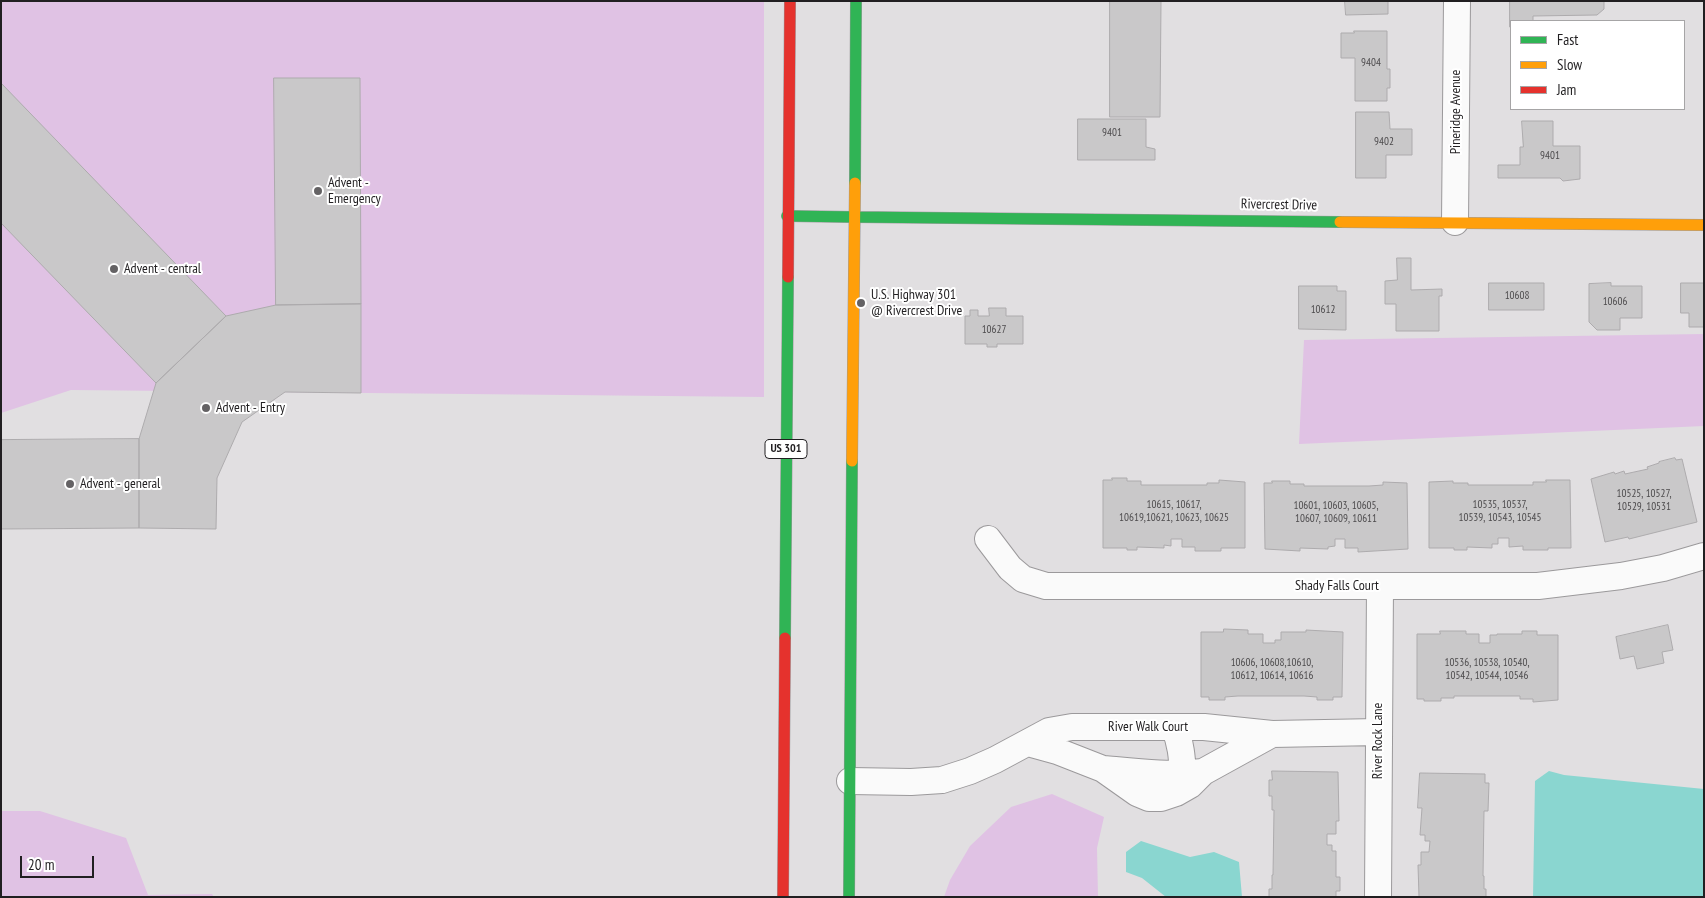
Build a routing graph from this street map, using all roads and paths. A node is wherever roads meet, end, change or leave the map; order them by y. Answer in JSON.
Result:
{"nodes":[{"id":1,"x":790,"y":1,"type":"edge"},
{"id":2,"x":856,"y":1,"type":"edge"},
{"id":3,"x":1457,"y":1,"type":"edge"},
{"id":4,"x":787,"y":216,"type":"junction"},
{"id":5,"x":854,"y":217,"type":"junction"},
{"id":6,"x":1455,"y":222,"type":"junction"},
{"id":7,"x":1704,"y":225,"type":"edge"},
{"id":8,"x":988,"y":539,"type":"dead end"},
{"id":9,"x":1704,"y":556,"type":"edge"},
{"id":10,"x":1380,"y":586,"type":"junction"},
{"id":11,"x":1174,"y":727,"type":"junction"},
{"id":12,"x":1378,"y":732,"type":"junction"},
{"id":13,"x":1272,"y":734,"type":"junction"},
{"id":14,"x":1028,"y":743,"type":"junction"},
{"id":15,"x":1193,"y":774,"type":"junction"},
{"id":16,"x":850,"y":781,"type":"junction"},
{"id":17,"x":783,"y":897,"type":"edge"},
{"id":18,"x":849,"y":897,"type":"edge"},
{"id":19,"x":1378,"y":897,"type":"edge"}],
"edges":[{"from":1,"to":4,"type":"main road","number":"US 301"},
{"from":2,"to":5,"type":"main road"},
{"from":3,"to":6,"type":"street","name":"Pineridge Avenue"},
{"from":4,"to":5,"type":"main road","name":"Rivercrest Drive"},
{"from":4,"to":17,"type":"main road","number":"US 301"},
{"from":5,"to":6,"type":"main road","name":"Rivercrest Drive"},
{"from":5,"to":16,"type":"main road"},
{"from":6,"to":7,"type":"main road","name":"Rivercrest Drive"},
{"from":8,"to":10,"type":"street","name":"Shady Falls Court"},
{"from":9,"to":10,"type":"street","name":"Shady Falls Court"},
{"from":10,"to":12,"type":"street","name":"River Rock Lane"},
{"from":11,"to":13,"type":"street","name":"River Walk Court"},
{"from":11,"to":14,"type":"street","name":"River Walk Court"},
{"from":11,"to":15,"type":"street"},
{"from":12,"to":13,"type":"street","name":"River Walk Court"},
{"from":12,"to":19,"type":"street","name":"River Rock Lane"},
{"from":13,"to":15,"type":"street","name":"River Walk Court"},
{"from":14,"to":15,"type":"street","name":"River Walk Court"},
{"from":14,"to":16,"type":"street","name":"River Walk Court"},
{"from":16,"to":18,"type":"main road"}]}
